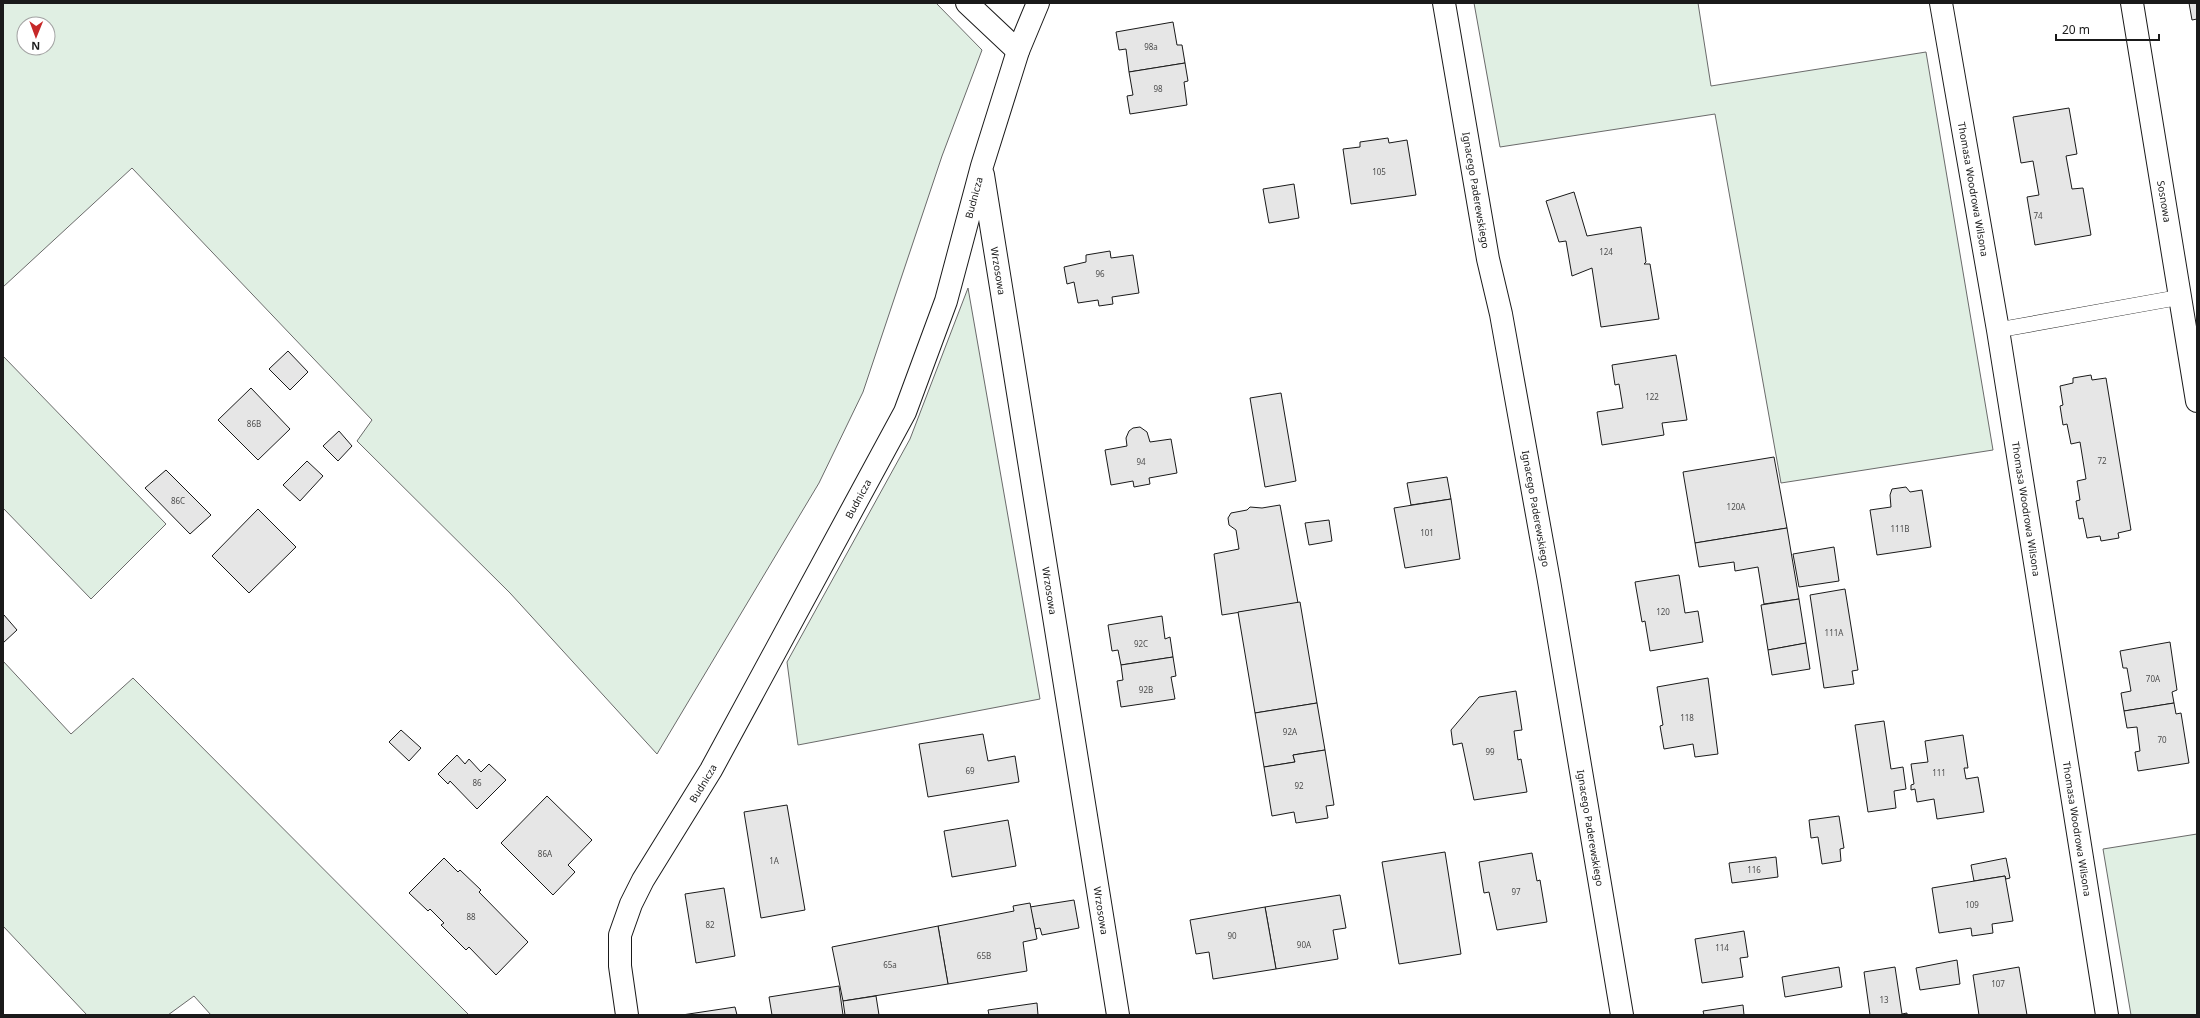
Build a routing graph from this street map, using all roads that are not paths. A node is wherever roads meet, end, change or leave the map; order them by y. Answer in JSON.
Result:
{"nodes":[{"id":1,"x":967,"y":3,"type":"edge"},
{"id":2,"x":1038,"y":3,"type":"edge"},
{"id":3,"x":1444,"y":3,"type":"edge"},
{"id":4,"x":1941,"y":3,"type":"edge"},
{"id":5,"x":2132,"y":3,"type":"edge"},
{"id":6,"x":1018,"y":50,"type":"junction"},
{"id":7,"x":982,"y":166,"type":"junction"},
{"id":8,"x":2181,"y":297,"type":"junction"},
{"id":9,"x":1998,"y":330,"type":"junction"},
{"id":10,"x":2197,"y":401,"type":"edge"},
{"id":11,"x":627,"y":1015,"type":"edge"},
{"id":12,"x":1118,"y":1015,"type":"edge"},
{"id":13,"x":1622,"y":1015,"type":"edge"},
{"id":14,"x":2108,"y":1015,"type":"edge"}],
"edges":[{"from":1,"to":6,"type":"street"},
{"from":2,"to":6,"type":"street","name":"Budnicza"},
{"from":3,"to":13,"type":"street","name":"Ignacego Paderewskiego"},
{"from":4,"to":9,"type":"street","name":"Thomasa Woodrowa Wilsona"},
{"from":5,"to":8,"type":"street","name":"Sosnowa"},
{"from":6,"to":7,"type":"street","name":"Budnicza"},
{"from":7,"to":11,"type":"street","name":"Budnicza"},
{"from":7,"to":12,"type":"street","name":"Wrzosowa"},
{"from":8,"to":9,"type":"lane"},
{"from":8,"to":10,"type":"street","name":"Sosnowa"},
{"from":9,"to":14,"type":"street","name":"Thomasa Woodrowa Wilsona"}]}
